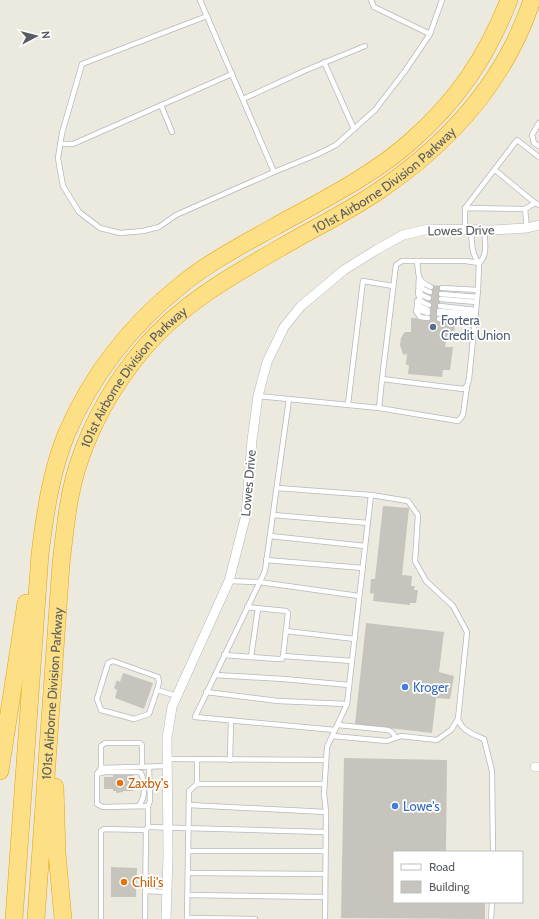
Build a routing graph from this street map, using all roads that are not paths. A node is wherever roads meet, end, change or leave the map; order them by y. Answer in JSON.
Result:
{"nodes":[{"id":1,"x":200,"y":0,"type":"edge"},
{"id":2,"x":371,"y":0,"type":"edge"},
{"id":3,"x":442,"y":0,"type":"edge"},
{"id":4,"x":509,"y":0,"type":"edge"},
{"id":5,"x":532,"y":0,"type":"edge"},
{"id":6,"x":207,"y":16,"type":"junction"},
{"id":7,"x":430,"y":34,"type":"junction"},
{"id":8,"x":365,"y":46,"type":"dead end"},
{"id":9,"x":324,"y":62,"type":"junction"},
{"id":10,"x":232,"y":74,"type":"junction"},
{"id":11,"x":243,"y":99,"type":"junction"},
{"id":12,"x":161,"y":105,"type":"junction"},
{"id":13,"x":539,"y":123,"type":"edge"},
{"id":14,"x":354,"y":129,"type":"junction"},
{"id":15,"x":172,"y":132,"type":"dead end"},
{"id":16,"x":60,"y":144,"type":"junction"},
{"id":17,"x":539,"y":146,"type":"edge"},
{"id":18,"x":539,"y":157,"type":"edge"},
{"id":19,"x":495,"y":170,"type":"junction"},
{"id":20,"x":274,"y":172,"type":"junction"},
{"id":21,"x":537,"y":204,"type":"edge"},
{"id":22,"x":465,"y":208,"type":"junction"},
{"id":23,"x":525,"y":209,"type":"junction"},
{"id":24,"x":539,"y":225,"type":"edge"},
{"id":25,"x":527,"y":228,"type":"junction"},
{"id":26,"x":468,"y":230,"type":"junction"},
{"id":27,"x":484,"y":230,"type":"junction"},
{"id":28,"x":418,"y":261,"type":"junction"},
{"id":29,"x":479,"y":263,"type":"junction"},
{"id":30,"x":419,"y":278,"type":"junction"},
{"id":31,"x":393,"y":286,"type":"junction"},
{"id":32,"x":418,"y":287,"type":"junction"},
{"id":33,"x":430,"y":290,"type":"dead end"},
{"id":34,"x":478,"y":290,"type":"junction"},
{"id":35,"x":418,"y":298,"type":"junction"},
{"id":36,"x":430,"y":298,"type":"dead end"},
{"id":37,"x":441,"y":299,"type":"dead end"},
{"id":38,"x":477,"y":299,"type":"junction"},
{"id":39,"x":476,"y":316,"type":"junction"},
{"id":40,"x":382,"y":379,"type":"junction"},
{"id":41,"x":467,"y":386,"type":"junction"},
{"id":42,"x":258,"y":396,"type":"junction"},
{"id":43,"x":289,"y":399,"type":"junction"},
{"id":44,"x":348,"y":404,"type":"junction"},
{"id":45,"x":379,"y":408,"type":"junction"},
{"id":46,"x":277,"y":488,"type":"junction"},
{"id":47,"x":371,"y":495,"type":"junction"},
{"id":48,"x":45,"y":515,"type":"junction"},
{"id":49,"x":273,"y":515,"type":"junction"},
{"id":50,"x":368,"y":523,"type":"junction"},
{"id":51,"x":270,"y":536,"type":"junction"},
{"id":52,"x":365,"y":546,"type":"junction"},
{"id":53,"x":266,"y":560,"type":"junction"},
{"id":54,"x":362,"y":568,"type":"junction"},
{"id":55,"x":229,"y":581,"type":"junction"},
{"id":56,"x":259,"y":582,"type":"junction"},
{"id":57,"x":359,"y":596,"type":"junction"},
{"id":58,"x":58,"y":603,"type":"junction"},
{"id":59,"x":247,"y":607,"type":"junction"},
{"id":60,"x":258,"y":608,"type":"junction"},
{"id":61,"x":286,"y":631,"type":"junction"},
{"id":62,"x":354,"y":639,"type":"junction"},
{"id":63,"x":224,"y":655,"type":"junction"},
{"id":64,"x":283,"y":656,"type":"junction"},
{"id":65,"x":251,"y":657,"type":"junction"},
{"id":66,"x":352,"y":661,"type":"junction"},
{"id":67,"x":215,"y":675,"type":"junction"},
{"id":68,"x":349,"y":685,"type":"junction"},
{"id":69,"x":157,"y":690,"type":"junction"},
{"id":70,"x":206,"y":692,"type":"junction"},
{"id":71,"x":177,"y":696,"type":"junction"},
{"id":72,"x":347,"y":704,"type":"junction"},
{"id":73,"x":458,"y":719,"type":"junction"},
{"id":74,"x":231,"y":720,"type":"junction"},
{"id":75,"x":338,"y":725,"type":"junction"},
{"id":76,"x":335,"y":730,"type":"junction"},
{"id":77,"x":332,"y":736,"type":"junction"},
{"id":78,"x":399,"y":737,"type":"junction"},
{"id":79,"x":197,"y":759,"type":"junction"},
{"id":80,"x":230,"y":760,"type":"junction"},
{"id":81,"x":326,"y":760,"type":"junction"},
{"id":82,"x":168,"y":763,"type":"junction"},
{"id":83,"x":142,"y":767,"type":"junction"},
{"id":84,"x":150,"y":767,"type":"junction"},
{"id":85,"x":101,"y":768,"type":"junction"},
{"id":86,"x":0,"y":771,"type":"edge"},
{"id":87,"x":97,"y":774,"type":"junction"},
{"id":88,"x":197,"y":784,"type":"junction"},
{"id":89,"x":324,"y":784,"type":"junction"},
{"id":90,"x":189,"y":805,"type":"junction"},
{"id":91,"x":139,"y":806,"type":"junction"},
{"id":92,"x":148,"y":806,"type":"junction"},
{"id":93,"x":326,"y":812,"type":"junction"},
{"id":94,"x":168,"y":827,"type":"junction"},
{"id":95,"x":147,"y":828,"type":"junction"},
{"id":96,"x":189,"y":828,"type":"junction"},
{"id":97,"x":326,"y":832,"type":"junction"},
{"id":98,"x":188,"y":851,"type":"junction"},
{"id":99,"x":325,"y":851,"type":"junction"},
{"id":100,"x":493,"y":851,"type":"edge"},
{"id":101,"x":188,"y":873,"type":"junction"},
{"id":102,"x":325,"y":874,"type":"junction"},
{"id":103,"x":146,"y":891,"type":"junction"},
{"id":104,"x":167,"y":892,"type":"junction"},
{"id":105,"x":188,"y":895,"type":"junction"},
{"id":106,"x":325,"y":897,"type":"junction"},
{"id":107,"x":492,"y":903,"type":"edge"},
{"id":108,"x":14,"y":919,"type":"edge"},
{"id":109,"x":36,"y":919,"type":"edge"},
{"id":110,"x":63,"y":919,"type":"edge"},
{"id":111,"x":101,"y":919,"type":"edge"},
{"id":112,"x":146,"y":919,"type":"edge"},
{"id":113,"x":166,"y":919,"type":"edge"},
{"id":114,"x":187,"y":919,"type":"edge"},
{"id":115,"x":255,"y":919,"type":"edge"},
{"id":116,"x":325,"y":919,"type":"edge"},
{"id":117,"x":491,"y":919,"type":"edge"}],
"edges":[{"from":1,"to":6,"type":"lane"},
{"from":2,"to":7,"type":"lane"},
{"from":3,"to":7,"type":"lane"},
{"from":4,"to":48,"type":"highway","name":"101st Airborne Division Parkway"},
{"from":5,"to":58,"type":"highway","name":"101st Airborne Division Parkway"},
{"from":6,"to":10,"type":"lane"},
{"from":6,"to":16,"type":"lane"},
{"from":7,"to":14,"type":"lane"},
{"from":8,"to":9,"type":"lane"},
{"from":9,"to":11,"type":"lane"},
{"from":9,"to":14,"type":"lane"},
{"from":10,"to":11,"type":"lane"},
{"from":10,"to":12,"type":"lane"},
{"from":11,"to":20,"type":"lane"},
{"from":12,"to":15,"type":"lane"},
{"from":12,"to":16,"type":"lane"},
{"from":13,"to":17,"type":"lane"},
{"from":14,"to":20,"type":"lane"},
{"from":16,"to":20,"type":"lane"},
{"from":18,"to":19,"type":"lane"},
{"from":19,"to":21,"type":"lane"},
{"from":19,"to":22,"type":"lane"},
{"from":21,"to":23,"type":"lane"},
{"from":22,"to":23,"type":"lane"},
{"from":22,"to":26,"type":"lane"},
{"from":23,"to":25,"type":"lane"},
{"from":24,"to":25,"type":"street","name":"Lowes Drive"},
{"from":25,"to":27,"type":"street","name":"Lowes Drive"},
{"from":26,"to":27,"type":"street","name":"Lowes Drive"},
{"from":26,"to":29,"type":"lane"},
{"from":26,"to":42,"type":"street","name":"Lowes Drive"},
{"from":27,"to":29,"type":"lane"},
{"from":28,"to":29,"type":"lane"},
{"from":28,"to":30,"type":"lane"},
{"from":28,"to":31,"type":"lane"},
{"from":29,"to":34,"type":"lane"},
{"from":30,"to":32,"type":"lane"},
{"from":30,"to":33,"type":"lane"},
{"from":31,"to":40,"type":"lane"},
{"from":31,"to":44,"type":"lane"},
{"from":32,"to":35,"type":"lane"},
{"from":32,"to":36,"type":"lane"},
{"from":34,"to":38,"type":"lane"},
{"from":34,"to":38,"type":"lane"},
{"from":35,"to":35,"type":"lane"},
{"from":37,"to":38,"type":"lane"},
{"from":38,"to":39,"type":"lane"},
{"from":39,"to":39,"type":"lane"},
{"from":39,"to":41,"type":"lane"},
{"from":40,"to":41,"type":"lane"},
{"from":40,"to":45,"type":"lane"},
{"from":41,"to":45,"type":"lane"},
{"from":42,"to":43,"type":"lane"},
{"from":42,"to":55,"type":"street","name":"Lowes Drive"},
{"from":43,"to":44,"type":"lane"},
{"from":43,"to":46,"type":"lane"},
{"from":44,"to":45,"type":"lane"},
{"from":46,"to":47,"type":"lane"},
{"from":46,"to":49,"type":"lane"},
{"from":47,"to":50,"type":"lane"},
{"from":47,"to":73,"type":"lane"},
{"from":48,"to":86,"type":"highway"},
{"from":48,"to":108,"type":"highway","name":"101st Airborne Division Parkway"},
{"from":49,"to":50,"type":"lane"},
{"from":49,"to":51,"type":"lane"},
{"from":50,"to":52,"type":"lane"},
{"from":51,"to":52,"type":"lane"},
{"from":51,"to":53,"type":"lane"},
{"from":52,"to":54,"type":"lane"},
{"from":53,"to":54,"type":"lane"},
{"from":53,"to":56,"type":"lane"},
{"from":54,"to":57,"type":"lane"},
{"from":55,"to":56,"type":"lane"},
{"from":55,"to":71,"type":"street","name":"Lowes Drive"},
{"from":56,"to":57,"type":"lane"},
{"from":56,"to":59,"type":"lane"},
{"from":57,"to":62,"type":"lane"},
{"from":58,"to":109,"type":"highway","name":"101st Airborne Division Parkway"},
{"from":58,"to":110,"type":"highway"},
{"from":59,"to":60,"type":"lane"},
{"from":59,"to":63,"type":"lane"},
{"from":60,"to":61,"type":"lane"},
{"from":60,"to":65,"type":"lane"},
{"from":61,"to":62,"type":"lane"},
{"from":61,"to":64,"type":"lane"},
{"from":62,"to":66,"type":"lane"},
{"from":63,"to":65,"type":"lane"},
{"from":63,"to":67,"type":"lane"},
{"from":64,"to":65,"type":"lane"},
{"from":64,"to":66,"type":"lane"},
{"from":66,"to":68,"type":"lane"},
{"from":67,"to":68,"type":"lane"},
{"from":67,"to":70,"type":"lane"},
{"from":68,"to":72,"type":"lane"},
{"from":69,"to":69,"type":"lane"},
{"from":69,"to":71,"type":"lane"},
{"from":70,"to":72,"type":"lane"},
{"from":70,"to":74,"type":"lane"},
{"from":71,"to":82,"type":"street","name":"Lowes Drive"},
{"from":72,"to":75,"type":"lane"},
{"from":73,"to":78,"type":"lane"},
{"from":73,"to":100,"type":"lane"},
{"from":74,"to":76,"type":"lane"},
{"from":74,"to":80,"type":"lane"},
{"from":75,"to":76,"type":"lane"},
{"from":75,"to":78,"type":"lane"},
{"from":76,"to":77,"type":"lane"},
{"from":77,"to":78,"type":"lane"},
{"from":77,"to":81,"type":"lane"},
{"from":79,"to":80,"type":"lane"},
{"from":79,"to":82,"type":"lane"},
{"from":79,"to":88,"type":"lane"},
{"from":80,"to":81,"type":"lane"},
{"from":81,"to":89,"type":"lane"},
{"from":82,"to":84,"type":"lane"},
{"from":82,"to":94,"type":"street","name":"Lowes Drive"},
{"from":83,"to":84,"type":"lane"},
{"from":83,"to":85,"type":"lane"},
{"from":83,"to":85,"type":"lane"},
{"from":84,"to":92,"type":"lane"},
{"from":85,"to":87,"type":"lane"},
{"from":87,"to":91,"type":"lane"},
{"from":87,"to":91,"type":"lane"},
{"from":88,"to":89,"type":"lane"},
{"from":88,"to":90,"type":"lane"},
{"from":89,"to":93,"type":"lane"},
{"from":90,"to":93,"type":"lane"},
{"from":90,"to":96,"type":"lane"},
{"from":91,"to":92,"type":"lane"},
{"from":92,"to":95,"type":"lane"},
{"from":93,"to":97,"type":"lane"},
{"from":94,"to":95,"type":"lane"},
{"from":94,"to":96,"type":"lane"},
{"from":94,"to":104,"type":"street","name":"Lowes Drive"},
{"from":95,"to":103,"type":"lane"},
{"from":95,"to":111,"type":"lane"},
{"from":96,"to":97,"type":"lane"},
{"from":96,"to":98,"type":"lane"},
{"from":97,"to":99,"type":"lane"},
{"from":98,"to":99,"type":"lane"},
{"from":98,"to":101,"type":"lane"},
{"from":99,"to":102,"type":"lane"},
{"from":101,"to":102,"type":"lane"},
{"from":101,"to":105,"type":"lane"},
{"from":102,"to":106,"type":"lane"},
{"from":103,"to":104,"type":"lane"},
{"from":103,"to":112,"type":"lane"},
{"from":104,"to":113,"type":"street","name":"Lowes Drive"},
{"from":105,"to":106,"type":"lane"},
{"from":105,"to":114,"type":"lane"},
{"from":106,"to":116,"type":"lane"},
{"from":107,"to":117,"type":"lane"},
{"from":114,"to":115,"type":"lane"}]}
